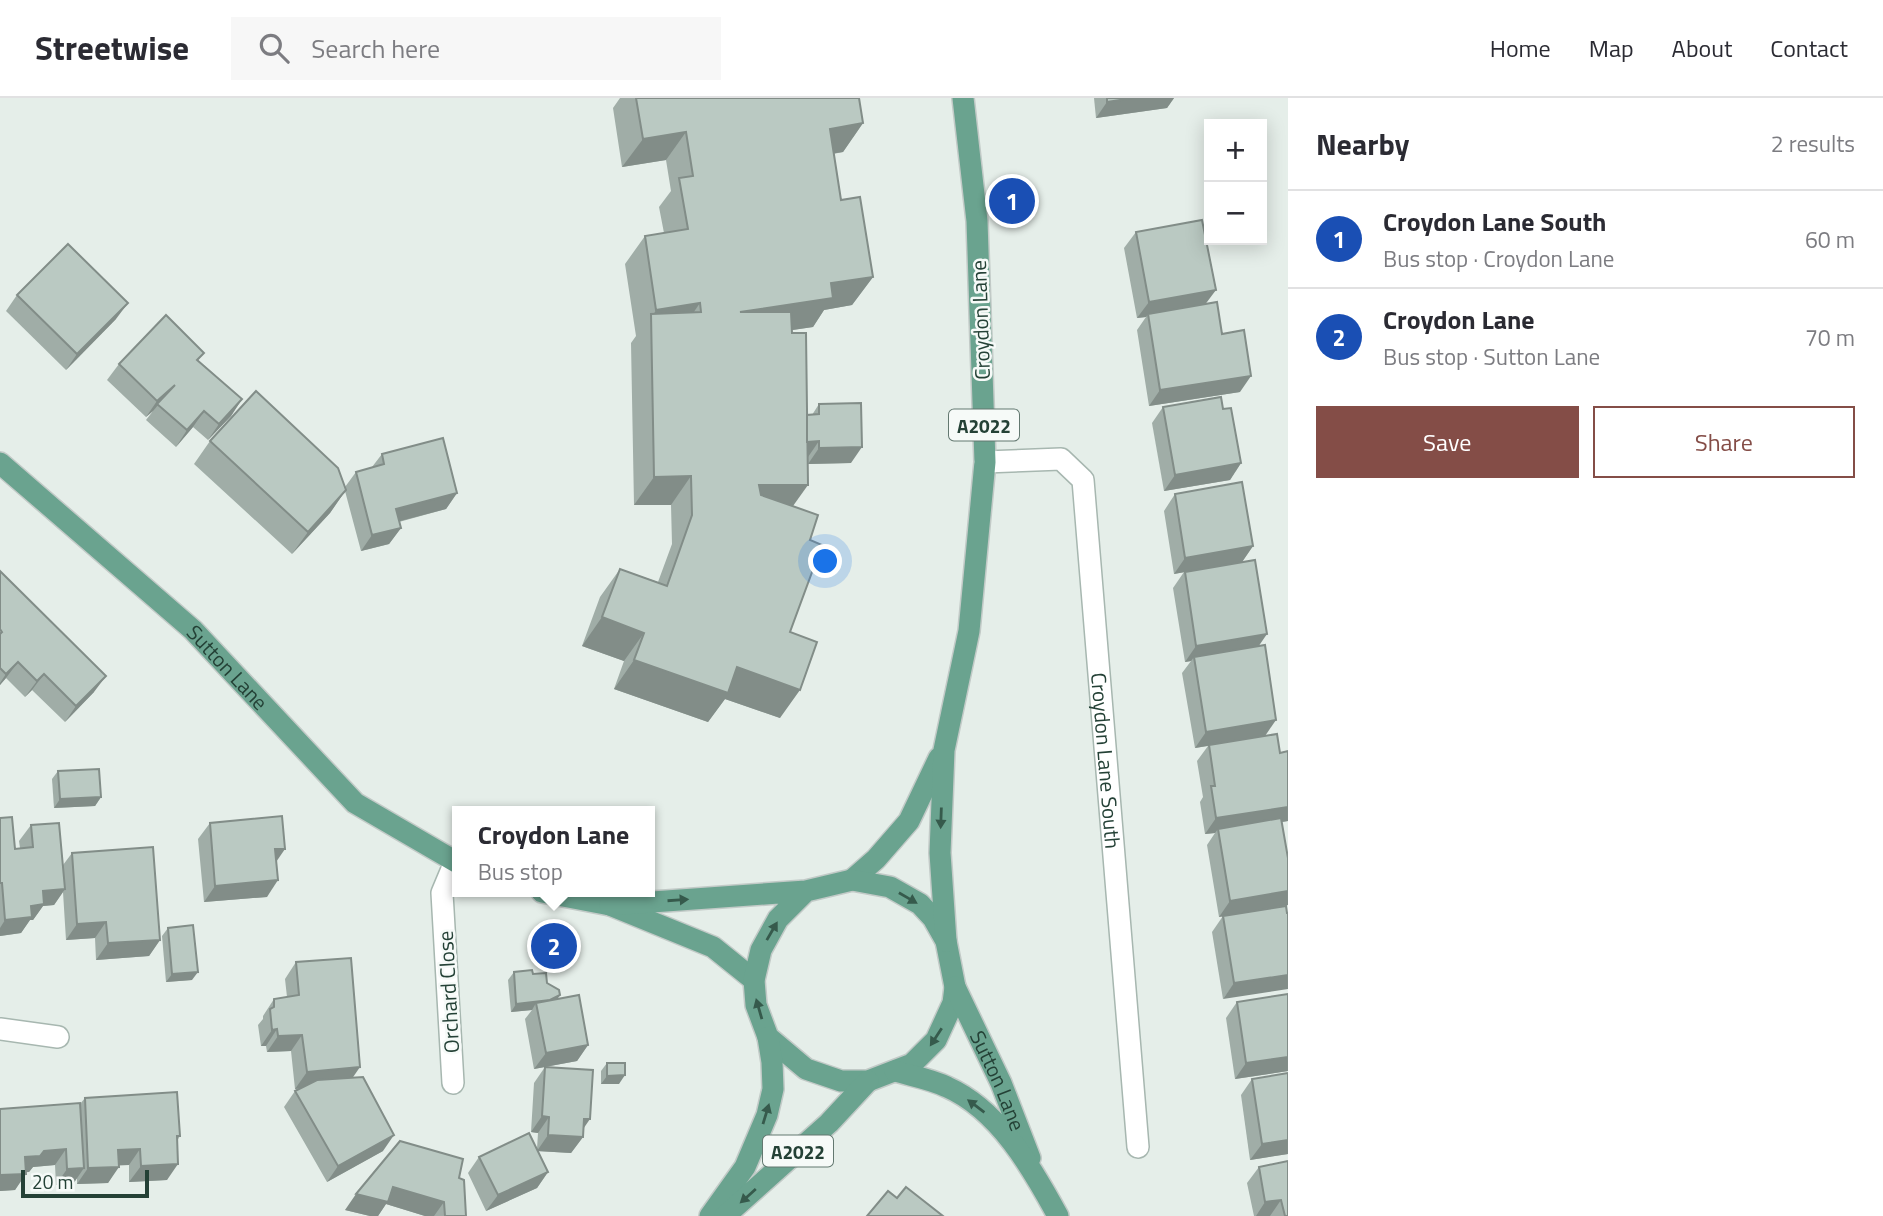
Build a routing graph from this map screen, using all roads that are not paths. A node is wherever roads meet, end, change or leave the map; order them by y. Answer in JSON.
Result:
{"nodes":[{"id":1,"x":963,"y":98,"type":"edge"},
{"id":2,"x":985,"y":462,"type":"junction"},
{"id":3,"x":0,"y":463,"type":"edge"},
{"id":4,"x":944,"y":750,"type":"junction"},
{"id":5,"x":452,"y":860,"type":"edge"},
{"id":6,"x":452,"y":871,"type":"edge"},
{"id":7,"x":852,"y":880,"type":"junction"},
{"id":8,"x":806,"y":891,"type":"junction"},
{"id":9,"x":568,"y":897,"type":"edge"},
{"id":10,"x":610,"y":905,"type":"junction"},
{"id":11,"x":946,"y":942,"type":"junction"},
{"id":12,"x":754,"y":980,"type":"junction"},
{"id":13,"x":955,"y":987,"type":"junction"},
{"id":14,"x":0,"y":1029,"type":"edge"},
{"id":15,"x":58,"y":1037,"type":"dead end"},
{"id":16,"x":768,"y":1037,"type":"junction"},
{"id":17,"x":895,"y":1071,"type":"junction"},
{"id":18,"x":868,"y":1081,"type":"junction"},
{"id":19,"x":453,"y":1083,"type":"dead end"},
{"id":20,"x":1138,"y":1147,"type":"dead end"},
{"id":21,"x":1036,"y":1176,"type":"junction"},
{"id":22,"x":710,"y":1216,"type":"edge"},
{"id":23,"x":725,"y":1216,"type":"edge"},
{"id":24,"x":1058,"y":1216,"type":"edge"}],
"edges":[{"from":1,"to":2,"type":"main road","name":"Croydon Lane","number":"A2022"},
{"from":2,"to":4,"type":"main road","name":"Croydon Lane","number":"A2022"},
{"from":2,"to":20,"type":"street","name":"Croydon Lane South"},
{"from":3,"to":5,"type":"main road","name":"Sutton Lane"},
{"from":4,"to":7,"type":"main road","name":"Croydon Lane","number":"A2022"},
{"from":4,"to":11,"type":"main road","name":"Croydon Lane","number":"A2022","one_way":true},
{"from":6,"to":19,"type":"street","name":"Orchard Close"},
{"from":7,"to":8,"type":"main road"},
{"from":7,"to":11,"type":"main road","one_way":true},
{"from":10,"to":8,"type":"main road","one_way":true},
{"from":12,"to":8,"type":"main road","one_way":true},
{"from":9,"to":10,"type":"main road"},
{"from":10,"to":12,"type":"main road"},
{"from":11,"to":13,"type":"main road"},
{"from":16,"to":12,"type":"main road","one_way":true},
{"from":13,"to":17,"type":"main road","one_way":true},
{"from":13,"to":21,"type":"main road","name":"Sutton Lane"},
{"from":14,"to":15,"type":"street"},
{"from":16,"to":18,"type":"main road"},
{"from":22,"to":16,"type":"main road","number":"A2022","one_way":true},
{"from":17,"to":18,"type":"main road"},
{"from":21,"to":17,"type":"main road","name":"Sutton Lane","one_way":true},
{"from":18,"to":23,"type":"main road","number":"A2022","one_way":true},
{"from":21,"to":24,"type":"main road","name":"Sutton Lane"}]}
